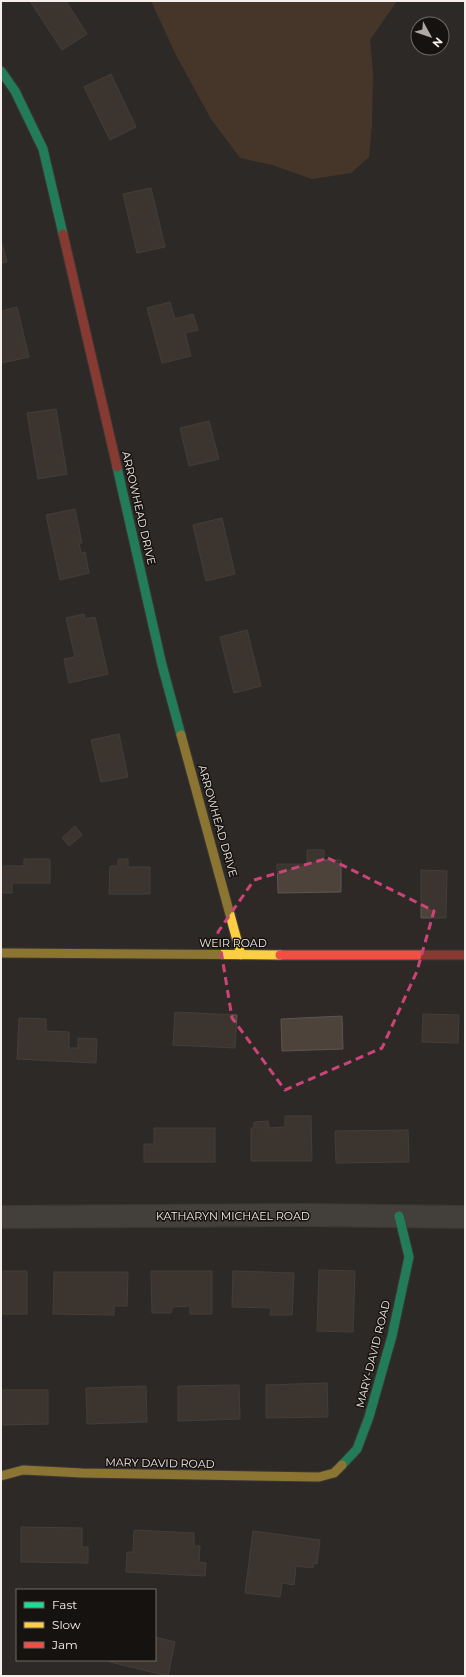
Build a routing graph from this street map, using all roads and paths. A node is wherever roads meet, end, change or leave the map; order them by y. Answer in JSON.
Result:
{"nodes":[{"id":1,"x":1,"y":71,"type":"edge"},
{"id":2,"x":1,"y":953,"type":"edge"},
{"id":3,"x":241,"y":955,"type":"junction"},
{"id":4,"x":465,"y":955,"type":"edge"},
{"id":5,"x":399,"y":1216,"type":"junction"},
{"id":6,"x":1,"y":1217,"type":"edge"},
{"id":7,"x":465,"y":1217,"type":"edge"},
{"id":8,"x":1,"y":1476,"type":"edge"},
{"id":9,"x":319,"y":1477,"type":"joint"}],
"edges":[{"from":1,"to":3,"type":"street","name":"ARROWHEAD DRIVE"},
{"from":2,"to":3,"type":"street","name":"WEIR ROAD"},
{"from":3,"to":4,"type":"street","name":"WEIR ROAD"},
{"from":5,"to":6,"type":"street","name":"KATHARYN MICHAEL ROAD"},
{"from":5,"to":7,"type":"street","name":"KATHARYN MICHAEL ROAD"},
{"from":5,"to":9,"type":"street","name":"MARY-DAVID ROAD"},
{"from":8,"to":9,"type":"street","name":"MARY DAVID ROAD"}]}
